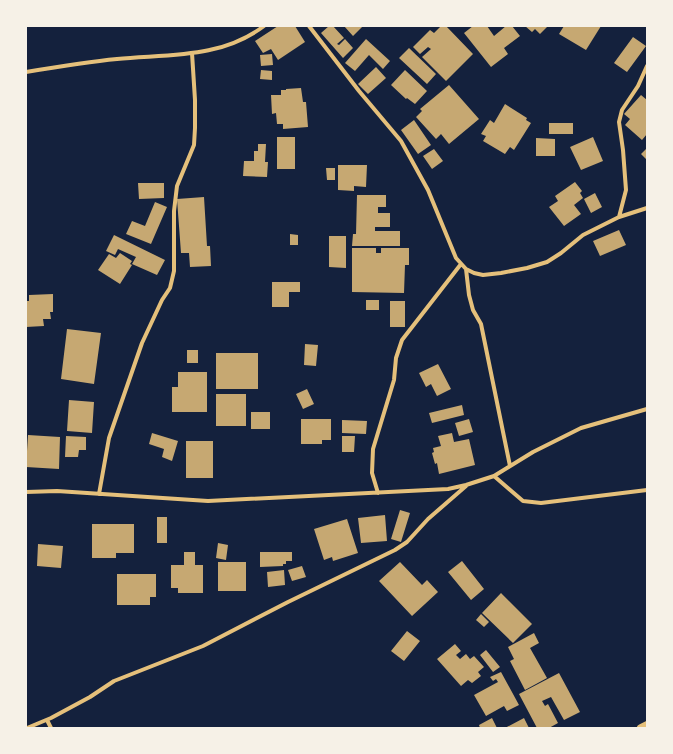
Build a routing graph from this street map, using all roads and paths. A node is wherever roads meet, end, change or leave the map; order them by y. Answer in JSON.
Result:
{"nodes":[{"id":1,"x":264,"y":26,"type":"edge"},
{"id":2,"x":309,"y":26,"type":"edge"},
{"id":3,"x":192,"y":53,"type":"junction"},
{"id":4,"x":647,"y":66,"type":"edge"},
{"id":5,"x":26,"y":72,"type":"edge"},
{"id":6,"x":647,"y":208,"type":"edge"},
{"id":7,"x":619,"y":217,"type":"junction"},
{"id":8,"x":462,"y":264,"type":"junction"},
{"id":9,"x":466,"y":269,"type":"junction"},
{"id":10,"x":647,"y":409,"type":"edge"},
{"id":11,"x":510,"y":466,"type":"junction"},
{"id":12,"x":494,"y":476,"type":"junction"},
{"id":13,"x":466,"y":485,"type":"junction"},
{"id":14,"x":647,"y":490,"type":"edge"},
{"id":15,"x":26,"y":492,"type":"edge"},
{"id":16,"x":378,"y":493,"type":"junction"},
{"id":17,"x":99,"y":494,"type":"junction"},
{"id":18,"x":47,"y":720,"type":"junction"},
{"id":19,"x":647,"y":725,"type":"edge"},
{"id":20,"x":27,"y":728,"type":"edge"},
{"id":21,"x":51,"y":728,"type":"edge"},
{"id":22,"x":641,"y":728,"type":"edge"}],
"edges":[{"from":1,"to":3,"type":"street"},
{"from":2,"to":8,"type":"street"},
{"from":3,"to":5,"type":"street"},
{"from":3,"to":17,"type":"street"},
{"from":4,"to":7,"type":"street"},
{"from":6,"to":7,"type":"street"},
{"from":7,"to":9,"type":"street"},
{"from":8,"to":9,"type":"street"},
{"from":8,"to":16,"type":"street"},
{"from":9,"to":11,"type":"street"},
{"from":10,"to":11,"type":"street"},
{"from":11,"to":12,"type":"street"},
{"from":12,"to":13,"type":"street"},
{"from":12,"to":14,"type":"street"},
{"from":13,"to":16,"type":"street"},
{"from":13,"to":18,"type":"street"},
{"from":15,"to":17,"type":"street"},
{"from":16,"to":17,"type":"street"},
{"from":18,"to":20,"type":"street"},
{"from":18,"to":21,"type":"street"},
{"from":19,"to":22,"type":"main road"}]}
